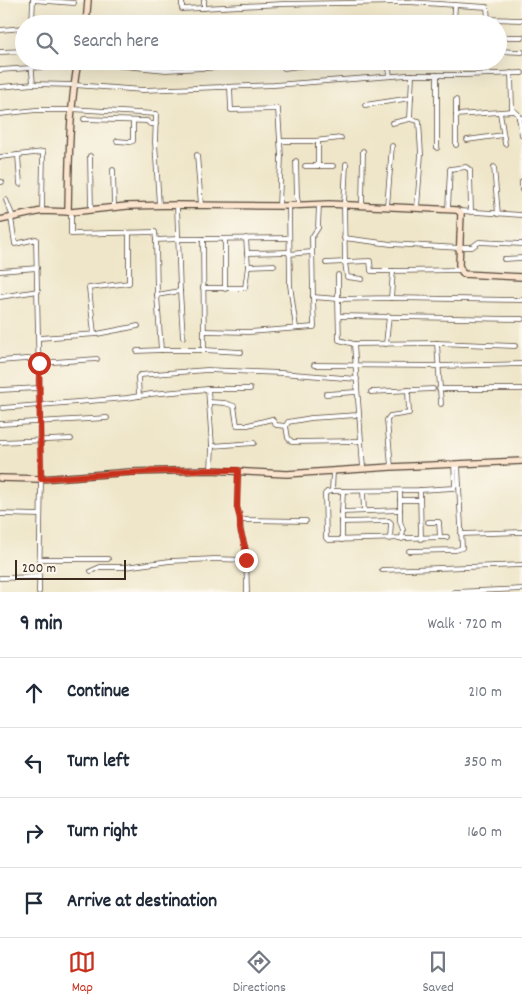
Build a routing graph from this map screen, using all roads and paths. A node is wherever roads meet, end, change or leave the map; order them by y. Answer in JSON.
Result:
{"nodes":[{"id":1,"x":33,"y":0,"type":"edge"},
{"id":2,"x":88,"y":0,"type":"edge"},
{"id":3,"x":182,"y":0,"type":"edge"},
{"id":4,"x":204,"y":0,"type":"edge"},
{"id":5,"x":246,"y":0,"type":"edge"},
{"id":6,"x":467,"y":0,"type":"edge"},
{"id":7,"x":487,"y":0,"type":"edge"},
{"id":8,"x":65,"y":1,"type":"edge"},
{"id":9,"x":380,"y":1,"type":"edge"},
{"id":10,"x":303,"y":2,"type":"edge"},
{"id":11,"x":74,"y":3,"type":"dead end"},
{"id":12,"x":245,"y":6,"type":"junction"},
{"id":13,"x":455,"y":6,"type":"junction"},
{"id":14,"x":467,"y":6,"type":"junction"},
{"id":15,"x":486,"y":7,"type":"junction"},
{"id":16,"x":204,"y":8,"type":"junction"},
{"id":17,"x":32,"y":15,"type":"edge"},
{"id":18,"x":87,"y":15,"type":"edge"},
{"id":19,"x":454,"y":15,"type":"edge"},
{"id":20,"x":487,"y":15,"type":"edge"},
{"id":21,"x":507,"y":19,"type":"edge"},
{"id":22,"x":522,"y":20,"type":"edge"},
{"id":23,"x":15,"y":29,"type":"edge"},
{"id":24,"x":0,"y":30,"type":"edge"},
{"id":25,"x":507,"y":36,"type":"edge"},
{"id":26,"x":522,"y":37,"type":"edge"},
{"id":27,"x":15,"y":51,"type":"edge"},
{"id":28,"x":507,"y":51,"type":"edge"},
{"id":29,"x":0,"y":52,"type":"edge"},
{"id":30,"x":522,"y":52,"type":"edge"},
{"id":31,"x":15,"y":69,"type":"edge"},
{"id":32,"x":0,"y":70,"type":"edge"},
{"id":33,"x":31,"y":70,"type":"edge"},
{"id":34,"x":75,"y":70,"type":"edge"},
{"id":35,"x":389,"y":70,"type":"edge"},
{"id":36,"x":510,"y":73,"type":"junction"},
{"id":37,"x":522,"y":73,"type":"edge"},
{"id":38,"x":412,"y":75,"type":"junction"},
{"id":39,"x":437,"y":75,"type":"junction"},
{"id":40,"x":390,"y":76,"type":"junction"},
{"id":41,"x":33,"y":84,"type":"junction"},
{"id":42,"x":74,"y":85,"type":"junction"},
{"id":43,"x":0,"y":87,"type":"edge"},
{"id":44,"x":230,"y":87,"type":"junction"},
{"id":45,"x":411,"y":98,"type":"junction"},
{"id":46,"x":456,"y":100,"type":"dead end"},
{"id":47,"x":366,"y":105,"type":"dead end"},
{"id":48,"x":71,"y":110,"type":"junction"},
{"id":49,"x":514,"y":111,"type":"junction"},
{"id":50,"x":500,"y":113,"type":"junction"},
{"id":51,"x":0,"y":114,"type":"edge"},
{"id":52,"x":456,"y":116,"type":"junction"},
{"id":53,"x":521,"y":118,"type":"edge"},
{"id":54,"x":84,"y":120,"type":"dead end"},
{"id":55,"x":410,"y":120,"type":"junction"},
{"id":56,"x":133,"y":121,"type":"junction"},
{"id":57,"x":392,"y":122,"type":"dead end"},
{"id":58,"x":156,"y":124,"type":"junction"},
{"id":59,"x":522,"y":135,"type":"edge"},
{"id":60,"x":503,"y":136,"type":"junction"},
{"id":61,"x":341,"y":138,"type":"dead end"},
{"id":62,"x":467,"y":140,"type":"dead end"},
{"id":63,"x":117,"y":141,"type":"dead end"},
{"id":64,"x":280,"y":141,"type":"junction"},
{"id":65,"x":318,"y":141,"type":"junction"},
{"id":66,"x":505,"y":144,"type":"dead end"},
{"id":67,"x":456,"y":145,"type":"dead end"},
{"id":68,"x":392,"y":146,"type":"dead end"},
{"id":69,"x":437,"y":148,"type":"dead end"},
{"id":70,"x":363,"y":151,"type":"dead end"},
{"id":71,"x":18,"y":155,"type":"junction"},
{"id":72,"x":197,"y":155,"type":"dead end"},
{"id":73,"x":90,"y":156,"type":"dead end"},
{"id":74,"x":0,"y":157,"type":"edge"},
{"id":75,"x":296,"y":161,"type":"dead end"},
{"id":76,"x":346,"y":164,"type":"dead end"},
{"id":77,"x":305,"y":166,"type":"dead end"},
{"id":78,"x":318,"y":166,"type":"junction"},
{"id":79,"x":332,"y":166,"type":"dead end"},
{"id":80,"x":494,"y":167,"type":"dead end"},
{"id":81,"x":113,"y":170,"type":"dead end"},
{"id":82,"x":522,"y":182,"type":"edge"},
{"id":83,"x":20,"y":184,"type":"dead end"},
{"id":84,"x":522,"y":190,"type":"edge"},
{"id":85,"x":6,"y":200,"type":"dead end"},
{"id":86,"x":319,"y":204,"type":"junction"},
{"id":87,"x":344,"y":204,"type":"junction"},
{"id":88,"x":159,"y":205,"type":"junction"},
{"id":89,"x":177,"y":205,"type":"junction"},
{"id":90,"x":201,"y":205,"type":"junction"},
{"id":91,"x":362,"y":205,"type":"junction"},
{"id":92,"x":279,"y":206,"type":"junction"},
{"id":93,"x":289,"y":206,"type":"junction"},
{"id":94,"x":299,"y":206,"type":"junction"},
{"id":95,"x":388,"y":206,"type":"junction"},
{"id":96,"x":114,"y":208,"type":"junction"},
{"id":97,"x":417,"y":208,"type":"junction"},
{"id":98,"x":91,"y":210,"type":"junction"},
{"id":99,"x":448,"y":210,"type":"junction"},
{"id":100,"x":42,"y":211,"type":"junction"},
{"id":101,"x":460,"y":211,"type":"junction"},
{"id":102,"x":70,"y":212,"type":"junction"},
{"id":103,"x":471,"y":212,"type":"junction"},
{"id":104,"x":498,"y":214,"type":"junction"},
{"id":105,"x":522,"y":215,"type":"edge"},
{"id":106,"x":12,"y":217,"type":"junction"},
{"id":107,"x":0,"y":220,"type":"edge"},
{"id":108,"x":130,"y":233,"type":"junction"},
{"id":109,"x":246,"y":238,"type":"junction"},
{"id":110,"x":289,"y":238,"type":"junction"},
{"id":111,"x":344,"y":238,"type":"junction"},
{"id":112,"x":178,"y":239,"type":"junction"},
{"id":113,"x":203,"y":239,"type":"junction"},
{"id":114,"x":225,"y":239,"type":"junction"},
{"id":115,"x":156,"y":240,"type":"junction"},
{"id":116,"x":522,"y":244,"type":"edge"},
{"id":117,"x":460,"y":247,"type":"junction"},
{"id":118,"x":247,"y":252,"type":"junction"},
{"id":119,"x":312,"y":252,"type":"junction"},
{"id":120,"x":289,"y":253,"type":"junction"},
{"id":121,"x":522,"y":258,"type":"edge"},
{"id":122,"x":504,"y":259,"type":"dead end"},
{"id":123,"x":345,"y":262,"type":"junction"},
{"id":124,"x":326,"y":263,"type":"dead end"},
{"id":125,"x":274,"y":265,"type":"dead end"},
{"id":126,"x":248,"y":266,"type":"junction"},
{"id":127,"x":37,"y":268,"type":"junction"},
{"id":128,"x":460,"y":270,"type":"junction"},
{"id":129,"x":0,"y":271,"type":"edge"},
{"id":130,"x":393,"y":271,"type":"junction"},
{"id":131,"x":338,"y":275,"type":"dead end"},
{"id":132,"x":522,"y":277,"type":"edge"},
{"id":133,"x":362,"y":279,"type":"dead end"},
{"id":134,"x":203,"y":288,"type":"junction"},
{"id":135,"x":225,"y":289,"type":"junction"},
{"id":136,"x":38,"y":291,"type":"junction"},
{"id":137,"x":180,"y":291,"type":"junction"},
{"id":138,"x":157,"y":295,"type":"junction"},
{"id":139,"x":0,"y":297,"type":"edge"},
{"id":140,"x":313,"y":297,"type":"junction"},
{"id":141,"x":392,"y":298,"type":"junction"},
{"id":142,"x":338,"y":299,"type":"junction"},
{"id":143,"x":522,"y":300,"type":"edge"},
{"id":144,"x":339,"y":316,"type":"junction"},
{"id":145,"x":389,"y":316,"type":"junction"},
{"id":146,"x":522,"y":319,"type":"edge"},
{"id":147,"x":138,"y":326,"type":"dead end"},
{"id":148,"x":296,"y":328,"type":"junction"},
{"id":149,"x":204,"y":331,"type":"junction"},
{"id":150,"x":94,"y":334,"type":"junction"},
{"id":151,"x":183,"y":337,"type":"dead end"},
{"id":152,"x":38,"y":338,"type":"junction"},
{"id":153,"x":354,"y":344,"type":"junction"},
{"id":154,"x":386,"y":344,"type":"junction"},
{"id":155,"x":437,"y":344,"type":"junction"},
{"id":156,"x":515,"y":346,"type":"dead end"},
{"id":157,"x":162,"y":350,"type":"junction"},
{"id":158,"x":204,"y":350,"type":"junction"},
{"id":159,"x":137,"y":351,"type":"dead end"},
{"id":160,"x":241,"y":352,"type":"dead end"},
{"id":161,"x":39,"y":358,"type":"junction"},
{"id":162,"x":97,"y":359,"type":"dead end"},
{"id":163,"x":0,"y":361,"type":"edge"},
{"id":164,"x":39,"y":363,"type":"junction"},
{"id":165,"x":522,"y":364,"type":"edge"},
{"id":166,"x":314,"y":365,"type":"dead end"},
{"id":167,"x":356,"y":366,"type":"junction"},
{"id":168,"x":438,"y":366,"type":"junction"},
{"id":169,"x":356,"y":379,"type":"junction"},
{"id":170,"x":39,"y":388,"type":"junction"},
{"id":171,"x":208,"y":388,"type":"junction"},
{"id":172,"x":250,"y":389,"type":"dead end"},
{"id":173,"x":433,"y":389,"type":"dead end"},
{"id":174,"x":439,"y":389,"type":"junction"},
{"id":175,"x":522,"y":389,"type":"edge"},
{"id":176,"x":0,"y":390,"type":"edge"},
{"id":177,"x":408,"y":390,"type":"junction"},
{"id":178,"x":356,"y":392,"type":"junction"},
{"id":179,"x":371,"y":392,"type":"dead end"},
{"id":180,"x":326,"y":394,"type":"dead end"},
{"id":181,"x":139,"y":396,"type":"junction"},
{"id":182,"x":209,"y":402,"type":"junction"},
{"id":183,"x":441,"y":404,"type":"dead end"},
{"id":184,"x":40,"y":405,"type":"junction"},
{"id":185,"x":2,"y":408,"type":"dead end"},
{"id":186,"x":358,"y":415,"type":"junction"},
{"id":187,"x":107,"y":418,"type":"dead end"},
{"id":188,"x":40,"y":422,"type":"junction"},
{"id":189,"x":0,"y":424,"type":"edge"},
{"id":190,"x":286,"y":426,"type":"junction"},
{"id":191,"x":40,"y":440,"type":"junction"},
{"id":192,"x":70,"y":440,"type":"dead end"},
{"id":193,"x":360,"y":441,"type":"junction"},
{"id":194,"x":0,"y":442,"type":"edge"},
{"id":195,"x":254,"y":443,"type":"dead end"},
{"id":196,"x":212,"y":446,"type":"junction"},
{"id":197,"x":522,"y":461,"type":"edge"},
{"id":198,"x":456,"y":464,"type":"junction"},
{"id":199,"x":390,"y":466,"type":"junction"},
{"id":200,"x":363,"y":468,"type":"junction"},
{"id":201,"x":211,"y":470,"type":"junction"},
{"id":202,"x":238,"y":470,"type":"junction"},
{"id":203,"x":333,"y":470,"type":"junction"},
{"id":204,"x":0,"y":478,"type":"edge"},
{"id":205,"x":41,"y":479,"type":"junction"},
{"id":206,"x":400,"y":490,"type":"junction"},
{"id":207,"x":420,"y":490,"type":"junction"},
{"id":208,"x":332,"y":491,"type":"junction"},
{"id":209,"x":343,"y":491,"type":"junction"},
{"id":210,"x":363,"y":491,"type":"junction"},
{"id":211,"x":400,"y":500,"type":"junction"},
{"id":212,"x":420,"y":500,"type":"junction"},
{"id":213,"x":400,"y":510,"type":"junction"},
{"id":214,"x":364,"y":511,"type":"junction"},
{"id":215,"x":342,"y":512,"type":"junction"},
{"id":216,"x":0,"y":514,"type":"edge"},
{"id":217,"x":40,"y":515,"type":"junction"},
{"id":218,"x":241,"y":520,"type":"junction"},
{"id":219,"x":306,"y":521,"type":"dead end"},
{"id":220,"x":342,"y":522,"type":"junction"},
{"id":221,"x":428,"y":522,"type":"dead end"},
{"id":222,"x":522,"y":532,"type":"edge"},
{"id":223,"x":461,"y":534,"type":"junction"},
{"id":224,"x":447,"y":537,"type":"dead end"},
{"id":225,"x":440,"y":538,"type":"junction"},
{"id":226,"x":390,"y":539,"type":"junction"},
{"id":227,"x":402,"y":539,"type":"junction"},
{"id":228,"x":421,"y":539,"type":"junction"},
{"id":229,"x":342,"y":540,"type":"junction"},
{"id":230,"x":409,"y":551,"type":"dead end"},
{"id":231,"x":39,"y":559,"type":"junction"},
{"id":232,"x":108,"y":560,"type":"dead end"},
{"id":233,"x":246,"y":560,"type":"junction"},
{"id":234,"x":522,"y":565,"type":"edge"},
{"id":235,"x":382,"y":570,"type":"dead end"},
{"id":236,"x":91,"y":571,"type":"dead end"},
{"id":237,"x":39,"y":577,"type":"junction"},
{"id":238,"x":0,"y":578,"type":"edge"},
{"id":239,"x":522,"y":589,"type":"edge"},
{"id":240,"x":40,"y":592,"type":"edge"},
{"id":241,"x":247,"y":592,"type":"edge"},
{"id":242,"x":454,"y":592,"type":"edge"}],
"edges":[{"from":1,"to":8,"type":"street"},
{"from":1,"to":17,"type":"street"},
{"from":2,"to":18,"type":"street"},
{"from":3,"to":16,"type":"street"},
{"from":4,"to":16,"type":"street"},
{"from":5,"to":12,"type":"street"},
{"from":6,"to":14,"type":"street"},
{"from":7,"to":15,"type":"street"},
{"from":8,"to":11,"type":"street"},
{"from":9,"to":10,"type":"street"},
{"from":9,"to":13,"type":"street"},
{"from":10,"to":12,"type":"street"},
{"from":12,"to":16,"type":"street"},
{"from":13,"to":14,"type":"street"},
{"from":13,"to":19,"type":"street"},
{"from":14,"to":15,"type":"street"},
{"from":15,"to":20,"type":"street"},
{"from":21,"to":22,"type":"street"},
{"from":23,"to":24,"type":"street"},
{"from":25,"to":26,"type":"street"},
{"from":27,"to":29,"type":"street"},
{"from":28,"to":30,"type":"street"},
{"from":31,"to":32,"type":"street"},
{"from":33,"to":41,"type":"street"},
{"from":34,"to":42,"type":"street"},
{"from":35,"to":40,"type":"street"},
{"from":36,"to":37,"type":"street"},
{"from":36,"to":39,"type":"street"},
{"from":36,"to":49,"type":"street"},
{"from":38,"to":39,"type":"street"},
{"from":38,"to":40,"type":"street"},
{"from":38,"to":45,"type":"street"},
{"from":39,"to":69,"type":"street"},
{"from":40,"to":44,"type":"street"},
{"from":41,"to":42,"type":"street"},
{"from":41,"to":43,"type":"street"},
{"from":42,"to":44,"type":"street"},
{"from":42,"to":48,"type":"street"},
{"from":44,"to":64,"type":"street"},
{"from":45,"to":47,"type":"street"},
{"from":45,"to":55,"type":"street"},
{"from":46,"to":52,"type":"street"},
{"from":48,"to":51,"type":"street"},
{"from":48,"to":58,"type":"street"},
{"from":48,"to":102,"type":"street"},
{"from":49,"to":50,"type":"street"},
{"from":49,"to":53,"type":"street"},
{"from":50,"to":52,"type":"street"},
{"from":50,"to":60,"type":"street"},
{"from":52,"to":67,"type":"street"},
{"from":53,"to":59,"type":"street"},
{"from":54,"to":56,"type":"street"},
{"from":55,"to":57,"type":"street"},
{"from":55,"to":97,"type":"street"},
{"from":56,"to":58,"type":"street"},
{"from":56,"to":63,"type":"street"},
{"from":58,"to":88,"type":"street"},
{"from":60,"to":62,"type":"street"},
{"from":60,"to":66,"type":"street"},
{"from":61,"to":65,"type":"street"},
{"from":64,"to":65,"type":"street"},
{"from":64,"to":92,"type":"street"},
{"from":65,"to":78,"type":"street"},
{"from":68,"to":95,"type":"street"},
{"from":70,"to":91,"type":"street"},
{"from":71,"to":74,"type":"street"},
{"from":71,"to":83,"type":"street"},
{"from":71,"to":100,"type":"street"},
{"from":72,"to":90,"type":"street"},
{"from":73,"to":98,"type":"street"},
{"from":75,"to":94,"type":"street"},
{"from":76,"to":87,"type":"street"},
{"from":77,"to":78,"type":"street"},
{"from":78,"to":79,"type":"street"},
{"from":80,"to":104,"type":"street"},
{"from":81,"to":96,"type":"street"},
{"from":82,"to":84,"type":"street"},
{"from":85,"to":106,"type":"street"},
{"from":86,"to":87,"type":"street"},
{"from":86,"to":94,"type":"street"},
{"from":86,"to":119,"type":"street"},
{"from":87,"to":91,"type":"street"},
{"from":87,"to":111,"type":"street"},
{"from":88,"to":89,"type":"street"},
{"from":88,"to":96,"type":"street"},
{"from":89,"to":90,"type":"street"},
{"from":89,"to":112,"type":"street"},
{"from":90,"to":92,"type":"street"},
{"from":91,"to":95,"type":"street"},
{"from":92,"to":93,"type":"street"},
{"from":93,"to":94,"type":"street"},
{"from":93,"to":110,"type":"street"},
{"from":95,"to":97,"type":"street"},
{"from":96,"to":98,"type":"street"},
{"from":97,"to":99,"type":"street"},
{"from":98,"to":102,"type":"street"},
{"from":99,"to":101,"type":"street"},
{"from":99,"to":103,"type":"street"},
{"from":100,"to":102,"type":"street"},
{"from":100,"to":106,"type":"street"},
{"from":101,"to":103,"type":"street"},
{"from":101,"to":117,"type":"street"},
{"from":102,"to":108,"type":"street"},
{"from":103,"to":104,"type":"street"},
{"from":104,"to":105,"type":"street"},
{"from":106,"to":107,"type":"street"},
{"from":106,"to":127,"type":"street"},
{"from":108,"to":115,"type":"street"},
{"from":108,"to":150,"type":"street"},
{"from":109,"to":110,"type":"street"},
{"from":109,"to":114,"type":"street"},
{"from":109,"to":118,"type":"street"},
{"from":110,"to":120,"type":"street"},
{"from":111,"to":117,"type":"street"},
{"from":111,"to":123,"type":"street"},
{"from":112,"to":113,"type":"street"},
{"from":112,"to":115,"type":"street"},
{"from":112,"to":137,"type":"street"},
{"from":113,"to":114,"type":"street"},
{"from":113,"to":134,"type":"street"},
{"from":114,"to":135,"type":"street"},
{"from":115,"to":138,"type":"street"},
{"from":116,"to":117,"type":"street"},
{"from":117,"to":128,"type":"street"},
{"from":118,"to":120,"type":"street"},
{"from":118,"to":126,"type":"street"},
{"from":119,"to":120,"type":"street"},
{"from":119,"to":140,"type":"street"},
{"from":120,"to":148,"type":"street"},
{"from":121,"to":122,"type":"street"},
{"from":123,"to":124,"type":"street"},
{"from":123,"to":130,"type":"street"},
{"from":123,"to":133,"type":"street"},
{"from":125,"to":126,"type":"street"},
{"from":126,"to":135,"type":"street"},
{"from":127,"to":129,"type":"street"},
{"from":127,"to":136,"type":"street"},
{"from":128,"to":130,"type":"street"},
{"from":128,"to":132,"type":"street"},
{"from":130,"to":141,"type":"street"},
{"from":131,"to":142,"type":"street"},
{"from":134,"to":135,"type":"street"},
{"from":134,"to":149,"type":"street"},
{"from":136,"to":139,"type":"street"},
{"from":136,"to":152,"type":"street"},
{"from":137,"to":138,"type":"street"},
{"from":137,"to":151,"type":"street"},
{"from":138,"to":157,"type":"street"},
{"from":140,"to":142,"type":"street"},
{"from":140,"to":148,"type":"street"},
{"from":141,"to":142,"type":"street"},
{"from":141,"to":143,"type":"street"},
{"from":142,"to":144,"type":"street"},
{"from":144,"to":145,"type":"street"},
{"from":144,"to":153,"type":"street"},
{"from":145,"to":146,"type":"street"},
{"from":145,"to":154,"type":"street"},
{"from":147,"to":150,"type":"street"},
{"from":148,"to":149,"type":"street"},
{"from":149,"to":158,"type":"street"},
{"from":150,"to":152,"type":"street"},
{"from":152,"to":161,"type":"street"},
{"from":153,"to":154,"type":"street"},
{"from":153,"to":167,"type":"street"},
{"from":154,"to":155,"type":"street"},
{"from":155,"to":156,"type":"street"},
{"from":155,"to":168,"type":"street"},
{"from":157,"to":158,"type":"street"},
{"from":157,"to":159,"type":"street"},
{"from":158,"to":160,"type":"street"},
{"from":161,"to":163,"type":"street"},
{"from":161,"to":164,"type":"street"},
{"from":162,"to":164,"type":"street"},
{"from":164,"to":170,"type":"street"},
{"from":165,"to":168,"type":"street"},
{"from":166,"to":167,"type":"street"},
{"from":167,"to":168,"type":"street"},
{"from":167,"to":169,"type":"street"},
{"from":168,"to":174,"type":"street"},
{"from":169,"to":178,"type":"street"},
{"from":169,"to":181,"type":"street"},
{"from":170,"to":176,"type":"street"},
{"from":170,"to":184,"type":"street"},
{"from":171,"to":172,"type":"street"},
{"from":171,"to":181,"type":"street"},
{"from":171,"to":182,"type":"street"},
{"from":173,"to":177,"type":"street"},
{"from":174,"to":175,"type":"street"},
{"from":174,"to":183,"type":"street"},
{"from":177,"to":179,"type":"street"},
{"from":177,"to":199,"type":"street"},
{"from":178,"to":180,"type":"street"},
{"from":178,"to":186,"type":"street"},
{"from":181,"to":184,"type":"street"},
{"from":182,"to":190,"type":"street"},
{"from":182,"to":196,"type":"street"},
{"from":184,"to":185,"type":"street"},
{"from":184,"to":188,"type":"street"},
{"from":186,"to":190,"type":"street"},
{"from":186,"to":193,"type":"street"},
{"from":187,"to":188,"type":"street"},
{"from":188,"to":189,"type":"street"},
{"from":188,"to":191,"type":"street"},
{"from":190,"to":193,"type":"street"},
{"from":191,"to":192,"type":"street"},
{"from":191,"to":194,"type":"street"},
{"from":191,"to":205,"type":"street"},
{"from":193,"to":200,"type":"street"},
{"from":195,"to":196,"type":"street"},
{"from":196,"to":201,"type":"street"},
{"from":197,"to":198,"type":"street"},
{"from":198,"to":199,"type":"street"},
{"from":198,"to":207,"type":"street"},
{"from":198,"to":223,"type":"street"},
{"from":199,"to":200,"type":"street"},
{"from":200,"to":203,"type":"street"},
{"from":201,"to":202,"type":"street"},
{"from":201,"to":205,"type":"street"},
{"from":202,"to":203,"type":"street"},
{"from":202,"to":218,"type":"street"},
{"from":203,"to":208,"type":"street"},
{"from":204,"to":205,"type":"street"},
{"from":205,"to":217,"type":"street"},
{"from":206,"to":207,"type":"street"},
{"from":206,"to":210,"type":"street"},
{"from":206,"to":211,"type":"street"},
{"from":207,"to":212,"type":"street"},
{"from":208,"to":209,"type":"street"},
{"from":208,"to":229,"type":"street"},
{"from":209,"to":210,"type":"street"},
{"from":209,"to":215,"type":"street"},
{"from":210,"to":214,"type":"street"},
{"from":211,"to":212,"type":"street"},
{"from":211,"to":213,"type":"street"},
{"from":212,"to":228,"type":"street"},
{"from":213,"to":214,"type":"street"},
{"from":213,"to":227,"type":"street"},
{"from":214,"to":215,"type":"street"},
{"from":215,"to":220,"type":"street"},
{"from":216,"to":217,"type":"street"},
{"from":217,"to":231,"type":"street"},
{"from":218,"to":219,"type":"street"},
{"from":218,"to":233,"type":"street"},
{"from":220,"to":226,"type":"street"},
{"from":220,"to":229,"type":"street"},
{"from":221,"to":225,"type":"street"},
{"from":222,"to":223,"type":"street"},
{"from":223,"to":230,"type":"street"},
{"from":224,"to":225,"type":"street"},
{"from":225,"to":228,"type":"street"},
{"from":226,"to":227,"type":"street"},
{"from":226,"to":229,"type":"street"},
{"from":227,"to":228,"type":"street"},
{"from":231,"to":232,"type":"street"},
{"from":231,"to":237,"type":"street"},
{"from":233,"to":236,"type":"street"},
{"from":233,"to":241,"type":"street"},
{"from":234,"to":235,"type":"street"},
{"from":237,"to":238,"type":"street"},
{"from":237,"to":240,"type":"street"},
{"from":239,"to":242,"type":"street"}]}
